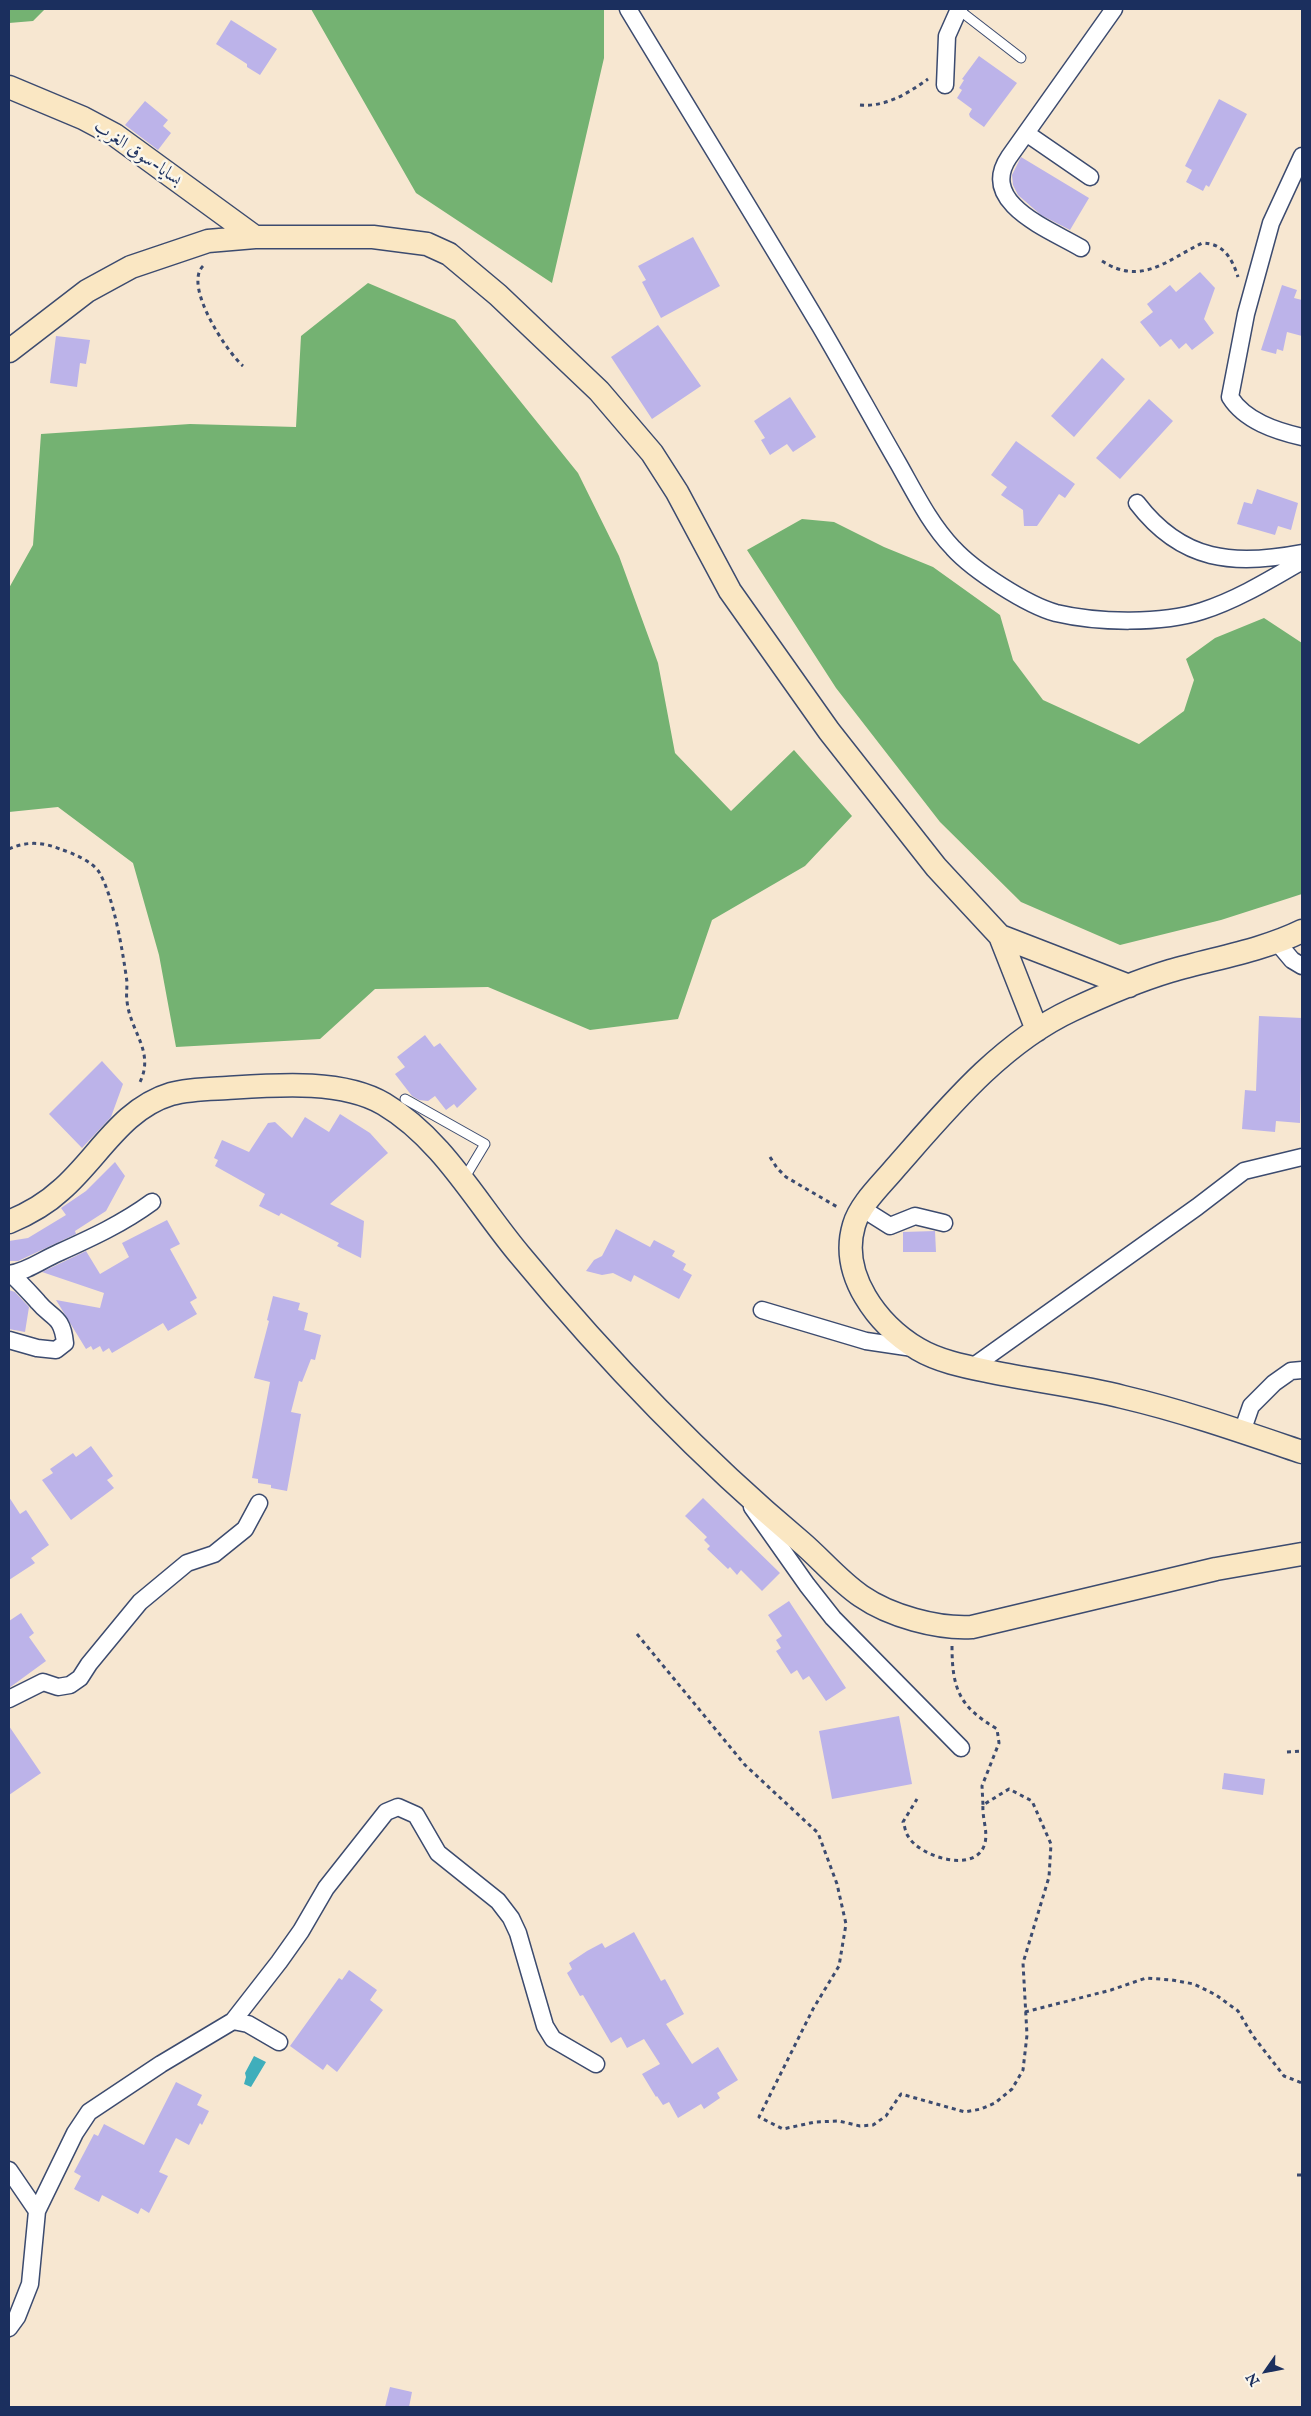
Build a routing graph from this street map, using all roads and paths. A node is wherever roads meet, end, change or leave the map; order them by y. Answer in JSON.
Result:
{"nodes":[{"id":1,"x":628,"y":9,"type":"edge"},
{"id":2,"x":959,"y":9,"type":"edge"},
{"id":3,"x":1114,"y":9,"type":"edge"},
{"id":4,"x":1021,"y":58,"type":"dead end"},
{"id":5,"x":945,"y":67,"type":"junction"},
{"id":6,"x":945,"y":85,"type":"dead end"},
{"id":7,"x":9,"y":87,"type":"edge"},
{"id":8,"x":860,"y":105,"type":"dead end"},
{"id":9,"x":1026,"y":133,"type":"junction"},
{"id":10,"x":1302,"y":156,"type":"edge"},
{"id":11,"x":1090,"y":177,"type":"dead end"},
{"id":12,"x":255,"y":237,"type":"junction"},
{"id":13,"x":1081,"y":248,"type":"dead end"},
{"id":14,"x":1102,"y":262,"type":"dead end"},
{"id":15,"x":205,"y":263,"type":"dead end"},
{"id":16,"x":1237,"y":284,"type":"dead end"},
{"id":17,"x":9,"y":350,"type":"edge"},
{"id":18,"x":244,"y":366,"type":"dead end"},
{"id":19,"x":1302,"y":438,"type":"edge"},
{"id":20,"x":1136,"y":503,"type":"dead end"},
{"id":21,"x":1302,"y":553,"type":"edge"},
{"id":22,"x":1302,"y":561,"type":"edge"},
{"id":23,"x":9,"y":849,"type":"edge"},
{"id":24,"x":1302,"y":930,"type":"edge"},
{"id":25,"x":1000,"y":936,"type":"junction"},
{"id":26,"x":1276,"y":941,"type":"junction"},
{"id":27,"x":1302,"y":966,"type":"edge"},
{"id":28,"x":1128,"y":986,"type":"junction"},
{"id":29,"x":1037,"y":1030,"type":"junction"},
{"id":30,"x":405,"y":1099,"type":"dead end"},
{"id":31,"x":130,"y":1116,"type":"junction"},
{"id":32,"x":770,"y":1157,"type":"dead end"},
{"id":33,"x":1302,"y":1157,"type":"edge"},
{"id":34,"x":463,"y":1180,"type":"junction"},
{"id":35,"x":152,"y":1202,"type":"dead end"},
{"id":36,"x":858,"y":1217,"type":"junction"},
{"id":37,"x":9,"y":1222,"type":"edge"},
{"id":38,"x":944,"y":1223,"type":"dead end"},
{"id":39,"x":10,"y":1274,"type":"edge"},
{"id":40,"x":762,"y":1310,"type":"dead end"},
{"id":41,"x":9,"y":1340,"type":"edge"},
{"id":42,"x":918,"y":1349,"type":"junction"},
{"id":43,"x":971,"y":1368,"type":"junction"},
{"id":44,"x":1302,"y":1370,"type":"edge"},
{"id":45,"x":1242,"y":1432,"type":"junction"},
{"id":46,"x":1302,"y":1452,"type":"edge"},
{"id":47,"x":744,"y":1494,"type":"junction"},
{"id":48,"x":259,"y":1503,"type":"dead end"},
{"id":49,"x":1302,"y":1554,"type":"edge"},
{"id":50,"x":952,"y":1628,"type":"junction"},
{"id":51,"x":637,"y":1634,"type":"dead end"},
{"id":52,"x":9,"y":1699,"type":"edge"},
{"id":53,"x":961,"y":1748,"type":"dead end"},
{"id":54,"x":1302,"y":1751,"type":"edge"},
{"id":55,"x":1287,"y":1752,"type":"dead end"},
{"id":56,"x":917,"y":1799,"type":"dead end"},
{"id":57,"x":983,"y":1805,"type":"junction"},
{"id":58,"x":1025,"y":2012,"type":"junction"},
{"id":59,"x":233,"y":2021,"type":"junction"},
{"id":60,"x":279,"y":2042,"type":"dead end"},
{"id":61,"x":596,"y":2064,"type":"dead end"},
{"id":62,"x":1302,"y":2083,"type":"edge"},
{"id":63,"x":9,"y":2170,"type":"edge"},
{"id":64,"x":1297,"y":2175,"type":"dead end"},
{"id":65,"x":1302,"y":2175,"type":"edge"},
{"id":66,"x":37,"y":2211,"type":"junction"},
{"id":67,"x":9,"y":2328,"type":"edge"}],
"edges":[{"from":1,"to":22,"type":"street"},
{"from":2,"to":4,"type":"lane"},
{"from":2,"to":5,"type":"street"},
{"from":3,"to":9,"type":"street"},
{"from":5,"to":6,"type":"street"},
{"from":5,"to":8,"type":"path"},
{"from":7,"to":12,"type":"street","name":"بسايا-سوق الغرب"},
{"from":9,"to":11,"type":"street"},
{"from":9,"to":13,"type":"street"},
{"from":10,"to":19,"type":"street"},
{"from":12,"to":17,"type":"street"},
{"from":12,"to":25,"type":"street"},
{"from":14,"to":16,"type":"path"},
{"from":15,"to":18,"type":"path"},
{"from":20,"to":21,"type":"street"},
{"from":23,"to":31,"type":"path"},
{"from":24,"to":26,"type":"street"},
{"from":25,"to":28,"type":"street"},
{"from":25,"to":29,"type":"street"},
{"from":26,"to":27,"type":"street"},
{"from":26,"to":28,"type":"street"},
{"from":28,"to":29,"type":"street"},
{"from":29,"to":36,"type":"street"},
{"from":30,"to":34,"type":"lane"},
{"from":31,"to":34,"type":"street"},
{"from":31,"to":37,"type":"street"},
{"from":32,"to":36,"type":"path"},
{"from":33,"to":43,"type":"street"},
{"from":34,"to":47,"type":"street"},
{"from":35,"to":39,"type":"street"},
{"from":36,"to":38,"type":"street"},
{"from":36,"to":42,"type":"street"},
{"from":39,"to":41,"type":"street"},
{"from":40,"to":42,"type":"street"},
{"from":42,"to":43,"type":"street"},
{"from":43,"to":45,"type":"street"},
{"from":44,"to":45,"type":"street"},
{"from":45,"to":46,"type":"street"},
{"from":47,"to":50,"type":"street"},
{"from":47,"to":53,"type":"street"},
{"from":48,"to":52,"type":"street"},
{"from":49,"to":50,"type":"street"},
{"from":50,"to":57,"type":"path"},
{"from":51,"to":58,"type":"path"},
{"from":54,"to":55,"type":"path"},
{"from":56,"to":57,"type":"path"},
{"from":57,"to":58,"type":"path"},
{"from":58,"to":62,"type":"path"},
{"from":59,"to":60,"type":"street"},
{"from":59,"to":61,"type":"street"},
{"from":59,"to":66,"type":"street"},
{"from":63,"to":66,"type":"street"},
{"from":64,"to":65,"type":"path"},
{"from":66,"to":67,"type":"street"}]}
